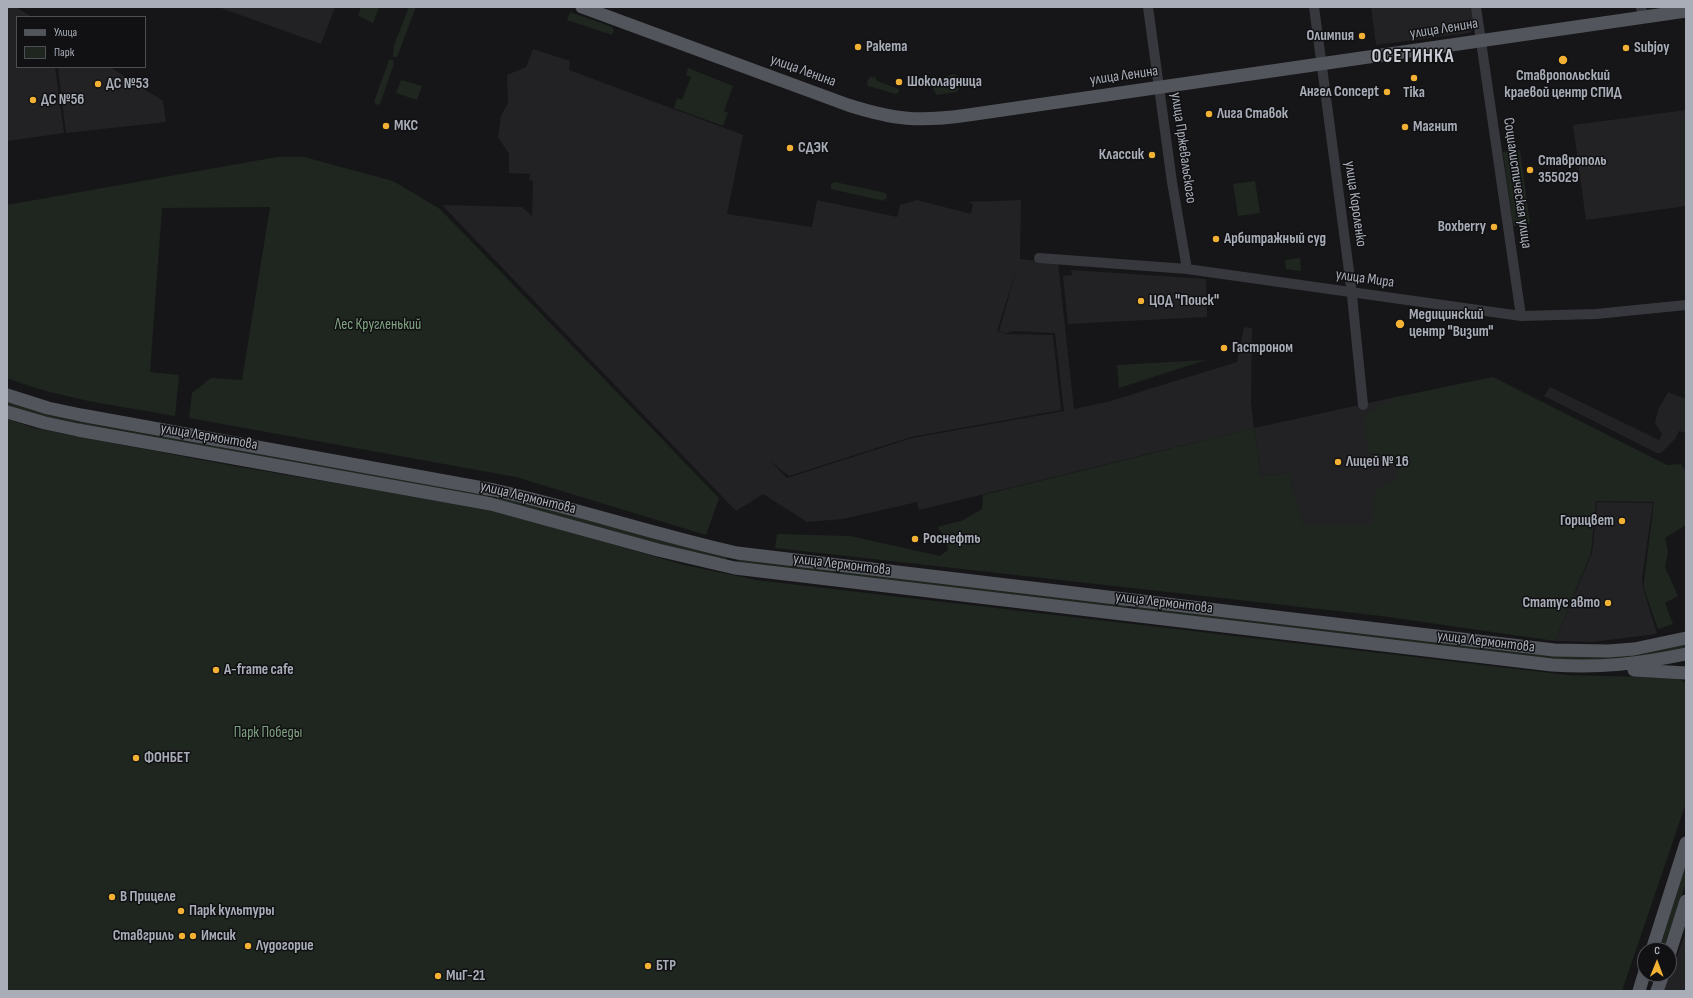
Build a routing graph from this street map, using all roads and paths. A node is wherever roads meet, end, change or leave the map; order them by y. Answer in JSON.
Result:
{"nodes":[{"id":1,"x":582,"y":7,"type":"edge"},
{"id":2,"x":1148,"y":7,"type":"edge"},
{"id":3,"x":1314,"y":7,"type":"edge"},
{"id":4,"x":1476,"y":7,"type":"edge"},
{"id":5,"x":1686,"y":11,"type":"edge"},
{"id":6,"x":1642,"y":12,"type":"edge"},
{"id":7,"x":1481,"y":40,"type":"junction"},
{"id":8,"x":1321,"y":64,"type":"junction"},
{"id":9,"x":1160,"y":87,"type":"junction"},
{"id":10,"x":1039,"y":258,"type":"dead end"},
{"id":11,"x":1187,"y":269,"type":"junction"},
{"id":12,"x":1351,"y":292,"type":"junction"},
{"id":13,"x":1686,"y":305,"type":"edge"},
{"id":14,"x":1521,"y":316,"type":"junction"},
{"id":15,"x":7,"y":395,"type":"edge"},
{"id":16,"x":1363,"y":405,"type":"dead end"},
{"id":17,"x":7,"y":412,"type":"edge"},
{"id":18,"x":494,"y":490,"type":"junction"},
{"id":19,"x":491,"y":504,"type":"junction"},
{"id":20,"x":1132,"y":599,"type":"junction"},
{"id":21,"x":1132,"y":616,"type":"junction"},
{"id":22,"x":1686,"y":633,"type":"edge"},
{"id":23,"x":1686,"y":638,"type":"edge"},
{"id":24,"x":1666,"y":643,"type":"junction"},
{"id":25,"x":1686,"y":654,"type":"edge"},
{"id":26,"x":1583,"y":667,"type":"junction"},
{"id":27,"x":1686,"y":673,"type":"edge"},
{"id":28,"x":1686,"y":843,"type":"edge"},
{"id":29,"x":1686,"y":901,"type":"edge"},
{"id":30,"x":1655,"y":942,"type":"edge"},
{"id":31,"x":1673,"y":942,"type":"edge"}],
"edges":[{"from":1,"to":9,"type":"main road","name":"улица Ленина"},
{"from":2,"to":9,"type":"street","name":"улица Пржевальского"},
{"from":3,"to":8,"type":"street","name":"улица Короленко"},
{"from":4,"to":7,"type":"street","name":"Социалистическая улица"},
{"from":5,"to":6,"type":"main road","name":"улица Ленина"},
{"from":6,"to":7,"type":"main road","name":"улица Ленина"},
{"from":7,"to":8,"type":"main road","name":"улица Ленина"},
{"from":7,"to":14,"type":"street","name":"Социалистическая улица"},
{"from":8,"to":9,"type":"main road","name":"улица Ленина"},
{"from":8,"to":12,"type":"street","name":"улица Короленко"},
{"from":9,"to":11,"type":"street","name":"улица Пржевальского"},
{"from":10,"to":11,"type":"street","name":"улица Мира"},
{"from":11,"to":12,"type":"street","name":"улица Мира"},
{"from":12,"to":14,"type":"street","name":"улица Мира"},
{"from":12,"to":16,"type":"street","name":"улица Короленко"},
{"from":13,"to":14,"type":"street","name":"улица Мира"},
{"from":15,"to":18,"type":"main road","name":"улица Лермонтова"},
{"from":17,"to":19,"type":"main road","name":"улица Лермонтова"},
{"from":18,"to":19,"type":"main road"},
{"from":18,"to":20,"type":"main road","name":"улица Лермонтова"},
{"from":19,"to":21,"type":"main road","name":"улица Лермонтова"},
{"from":20,"to":21,"type":"main road"},
{"from":20,"to":24,"type":"main road","name":"улица Лермонтова"},
{"from":21,"to":26,"type":"main road","name":"улица Лермонтова"},
{"from":22,"to":24,"type":"main road","name":"улица Лермонтова"},
{"from":23,"to":24,"type":"main road","name":"улица Лермонтова"},
{"from":25,"to":26,"type":"main road","name":"улица Лермонтова"},
{"from":26,"to":27,"type":"main road"},
{"from":28,"to":30,"type":"main road"},
{"from":29,"to":31,"type":"main road"}]}
